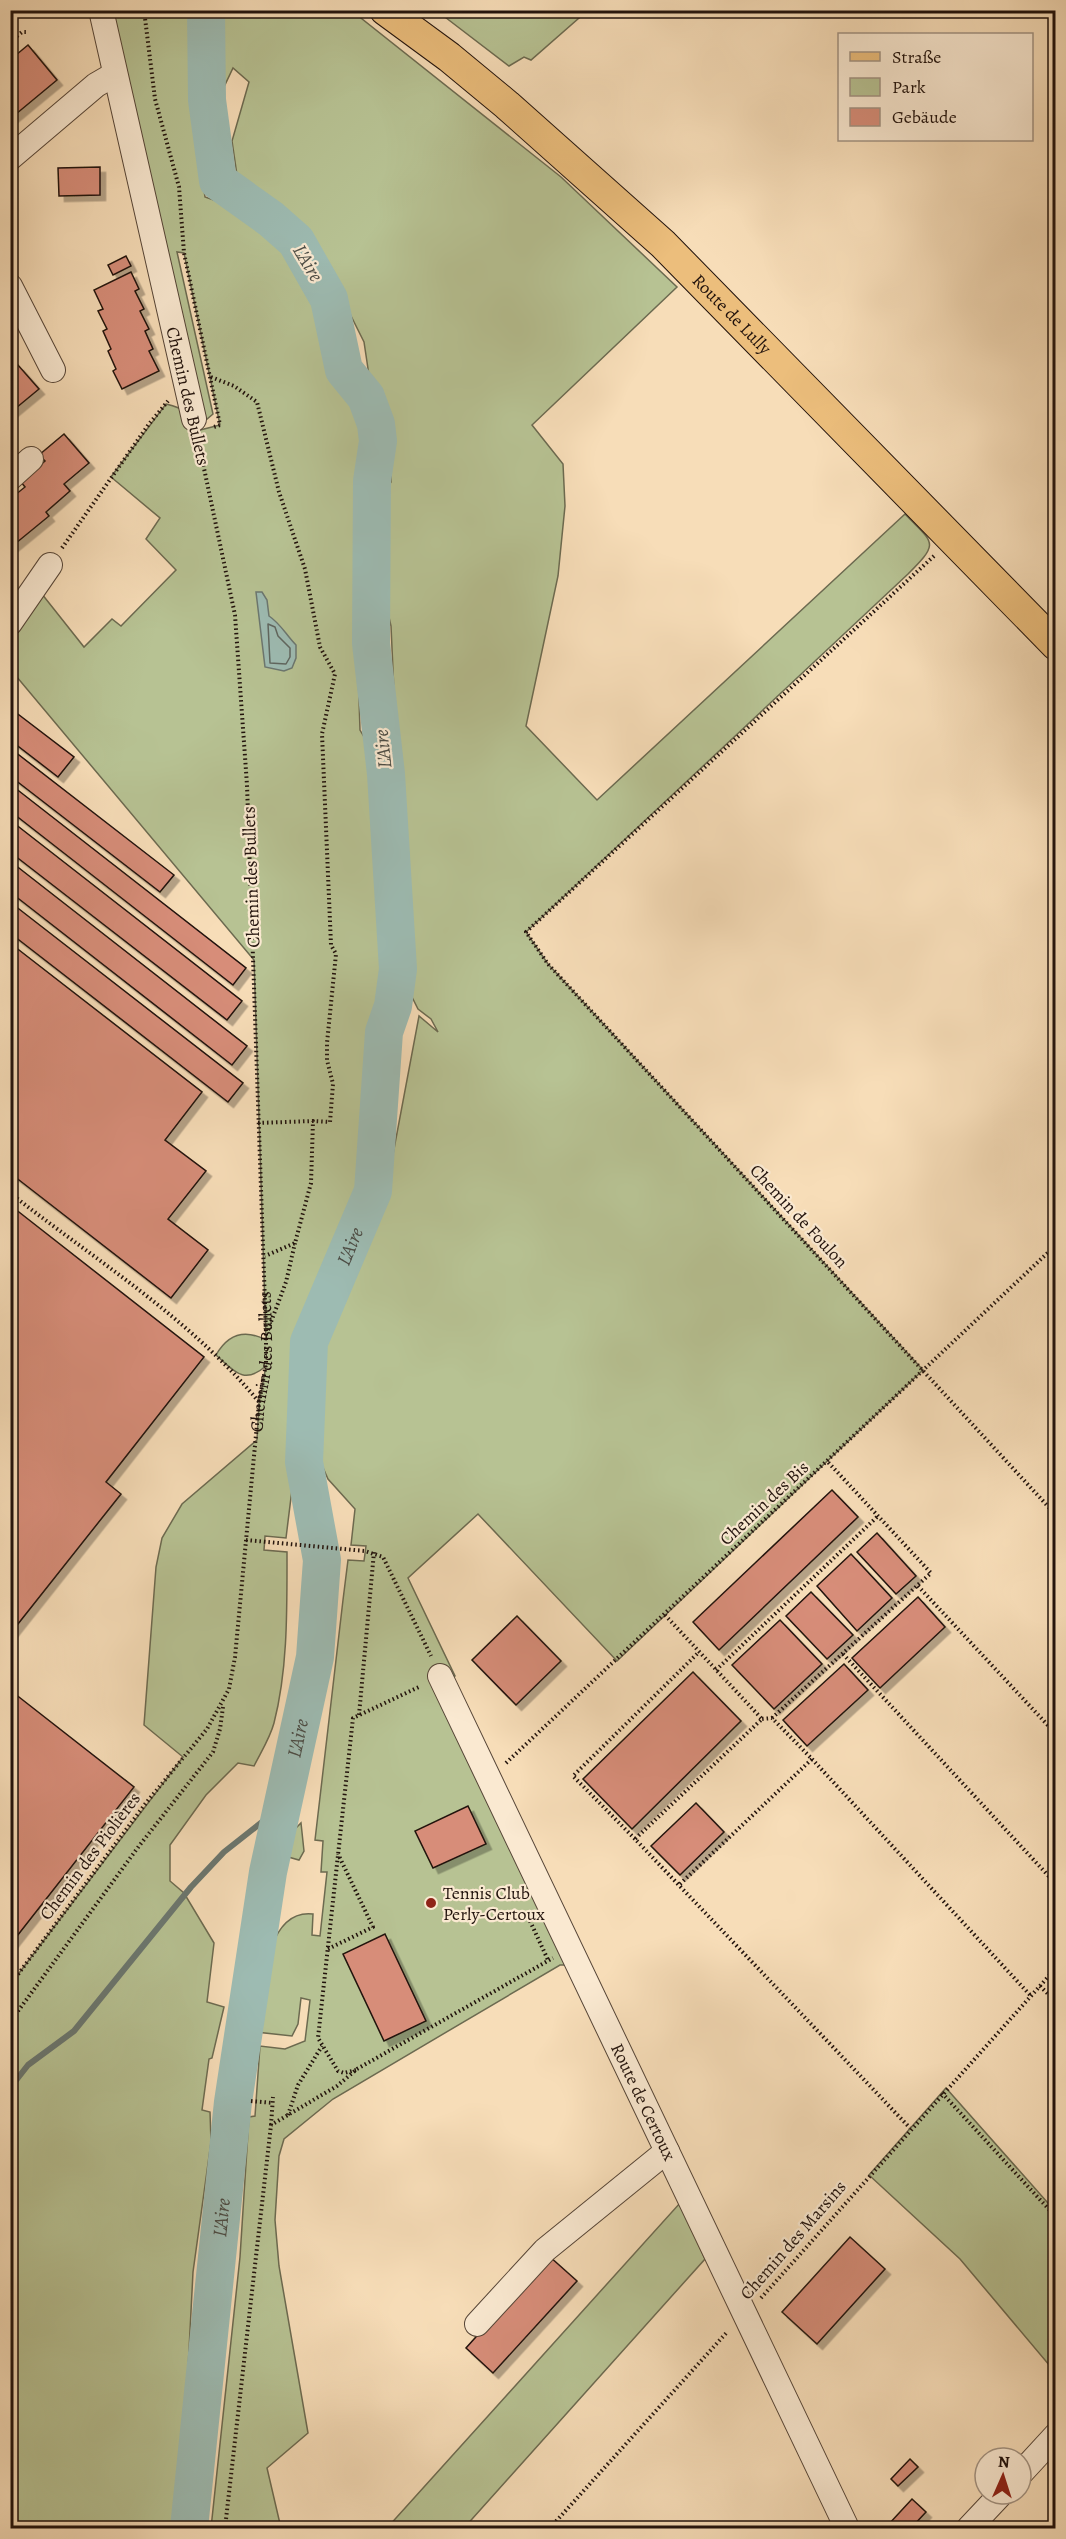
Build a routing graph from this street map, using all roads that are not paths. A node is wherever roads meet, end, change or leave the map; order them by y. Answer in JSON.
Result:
{"nodes":[{"id":1,"x":101,"y":10,"type":"edge"},
{"id":2,"x":387,"y":11,"type":"edge"},
{"id":3,"x":115,"y":74,"type":"junction"},
{"id":4,"x":10,"y":158,"type":"edge"},
{"id":5,"x":10,"y":286,"type":"edge"},
{"id":6,"x":53,"y":370,"type":"dead end"},
{"id":7,"x":195,"y":425,"type":"road end"},
{"id":8,"x":32,"y":459,"type":"dead end"},
{"id":9,"x":10,"y":478,"type":"edge"},
{"id":10,"x":50,"y":565,"type":"road end"},
{"id":11,"x":10,"y":622,"type":"edge"},
{"id":12,"x":1056,"y":645,"type":"edge"},
{"id":13,"x":440,"y":1676,"type":"road end"},
{"id":14,"x":667,"y":2151,"type":"junction"},
{"id":15,"x":477,"y":2324,"type":"dead end"},
{"id":16,"x":1056,"y":2435,"type":"edge"},
{"id":17,"x":1033,"y":2460,"type":"edge"},
{"id":18,"x":990,"y":2506,"type":"edge"},
{"id":19,"x":847,"y":2529,"type":"edge"},
{"id":20,"x":969,"y":2529,"type":"edge"}],
"edges":[{"from":1,"to":3,"type":"street","name":"Chemin des Bullets"},
{"from":2,"to":12,"type":"main road","name":"Route de Lully"},
{"from":3,"to":4,"type":"street"},
{"from":3,"to":7,"type":"street","name":"Chemin des Bullets"},
{"from":5,"to":6,"type":"street"},
{"from":8,"to":9,"type":"street"},
{"from":10,"to":11,"type":"street"},
{"from":13,"to":14,"type":"street","name":"Route de Certoux"},
{"from":14,"to":15,"type":"street"},
{"from":14,"to":19,"type":"street","name":"Route de Certoux"},
{"from":16,"to":17,"type":"street"},
{"from":18,"to":20,"type":"street"}]}
